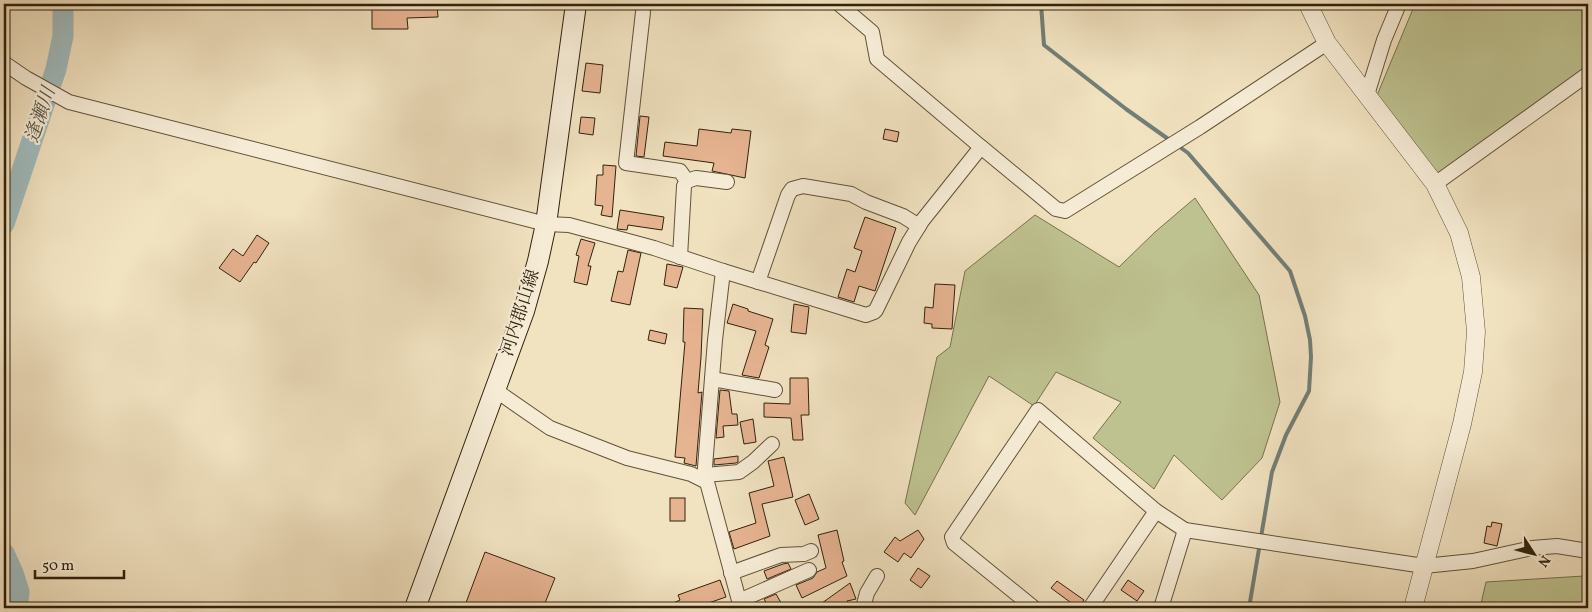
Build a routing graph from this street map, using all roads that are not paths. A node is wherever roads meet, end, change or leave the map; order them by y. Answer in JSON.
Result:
{"nodes":[{"id":1,"x":576,"y":4,"type":"edge"},
{"id":2,"x":839,"y":4,"type":"edge"},
{"id":3,"x":1308,"y":4,"type":"edge"},
{"id":4,"x":1399,"y":4,"type":"edge"},
{"id":5,"x":643,"y":12,"type":"dead end"},
{"id":6,"x":1327,"y":43,"type":"junction"},
{"id":7,"x":4,"y":63,"type":"edge"},
{"id":8,"x":1588,"y":74,"type":"edge"},
{"id":9,"x":1367,"y":95,"type":"junction"},
{"id":10,"x":981,"y":147,"type":"junction"},
{"id":11,"x":687,"y":181,"type":"junction"},
{"id":12,"x":727,"y":182,"type":"dead end"},
{"id":13,"x":1435,"y":184,"type":"junction"},
{"id":14,"x":546,"y":224,"type":"junction"},
{"id":15,"x":919,"y":226,"type":"junction"},
{"id":16,"x":680,"y":257,"type":"junction"},
{"id":17,"x":724,"y":272,"type":"junction"},
{"id":18,"x":758,"y":282,"type":"junction"},
{"id":19,"x":712,"y":378,"type":"junction"},
{"id":20,"x":495,"y":390,"type":"junction"},
{"id":21,"x":775,"y":390,"type":"dead end"},
{"id":22,"x":772,"y":444,"type":"dead end"},
{"id":23,"x":704,"y":478,"type":"junction"},
{"id":24,"x":1156,"y":511,"type":"junction"},
{"id":25,"x":1185,"y":530,"type":"junction"},
{"id":26,"x":811,"y":551,"type":"dead end"},
{"id":27,"x":1588,"y":552,"type":"edge"},
{"id":28,"x":1424,"y":566,"type":"junction"},
{"id":29,"x":809,"y":570,"type":"dead end"},
{"id":30,"x":731,"y":573,"type":"junction"},
{"id":31,"x":877,"y":576,"type":"dead end"},
{"id":32,"x":740,"y":605,"type":"edge"},
{"id":33,"x":415,"y":608,"type":"edge"},
{"id":34,"x":864,"y":608,"type":"edge"},
{"id":35,"x":1034,"y":608,"type":"edge"},
{"id":36,"x":1090,"y":608,"type":"edge"},
{"id":37,"x":1161,"y":608,"type":"edge"},
{"id":38,"x":1413,"y":608,"type":"edge"}],
"edges":[{"from":1,"to":14,"type":"main road","name":"河内郡山線"},
{"from":2,"to":10,"type":"street"},
{"from":3,"to":6,"type":"street"},
{"from":4,"to":9,"type":"street"},
{"from":5,"to":11,"type":"street"},
{"from":6,"to":9,"type":"street"},
{"from":6,"to":10,"type":"street"},
{"from":7,"to":14,"type":"street"},
{"from":8,"to":13,"type":"street"},
{"from":9,"to":13,"type":"street"},
{"from":10,"to":15,"type":"street"},
{"from":11,"to":12,"type":"street"},
{"from":11,"to":16,"type":"street"},
{"from":13,"to":28,"type":"street"},
{"from":14,"to":16,"type":"street"},
{"from":14,"to":20,"type":"main road","name":"河内郡山線"},
{"from":15,"to":18,"type":"street"},
{"from":15,"to":18,"type":"street"},
{"from":16,"to":17,"type":"street"},
{"from":17,"to":18,"type":"street"},
{"from":17,"to":19,"type":"street"},
{"from":19,"to":21,"type":"street"},
{"from":19,"to":23,"type":"street"},
{"from":20,"to":23,"type":"street"},
{"from":20,"to":33,"type":"main road","name":"河内郡山線"},
{"from":22,"to":23,"type":"street"},
{"from":23,"to":30,"type":"street"},
{"from":24,"to":25,"type":"street"},
{"from":24,"to":35,"type":"street"},
{"from":24,"to":36,"type":"street"},
{"from":25,"to":28,"type":"street"},
{"from":25,"to":37,"type":"street"},
{"from":26,"to":30,"type":"street"},
{"from":27,"to":28,"type":"street"},
{"from":28,"to":38,"type":"street"},
{"from":29,"to":32,"type":"street"},
{"from":30,"to":32,"type":"street"},
{"from":31,"to":34,"type":"street"}]}
